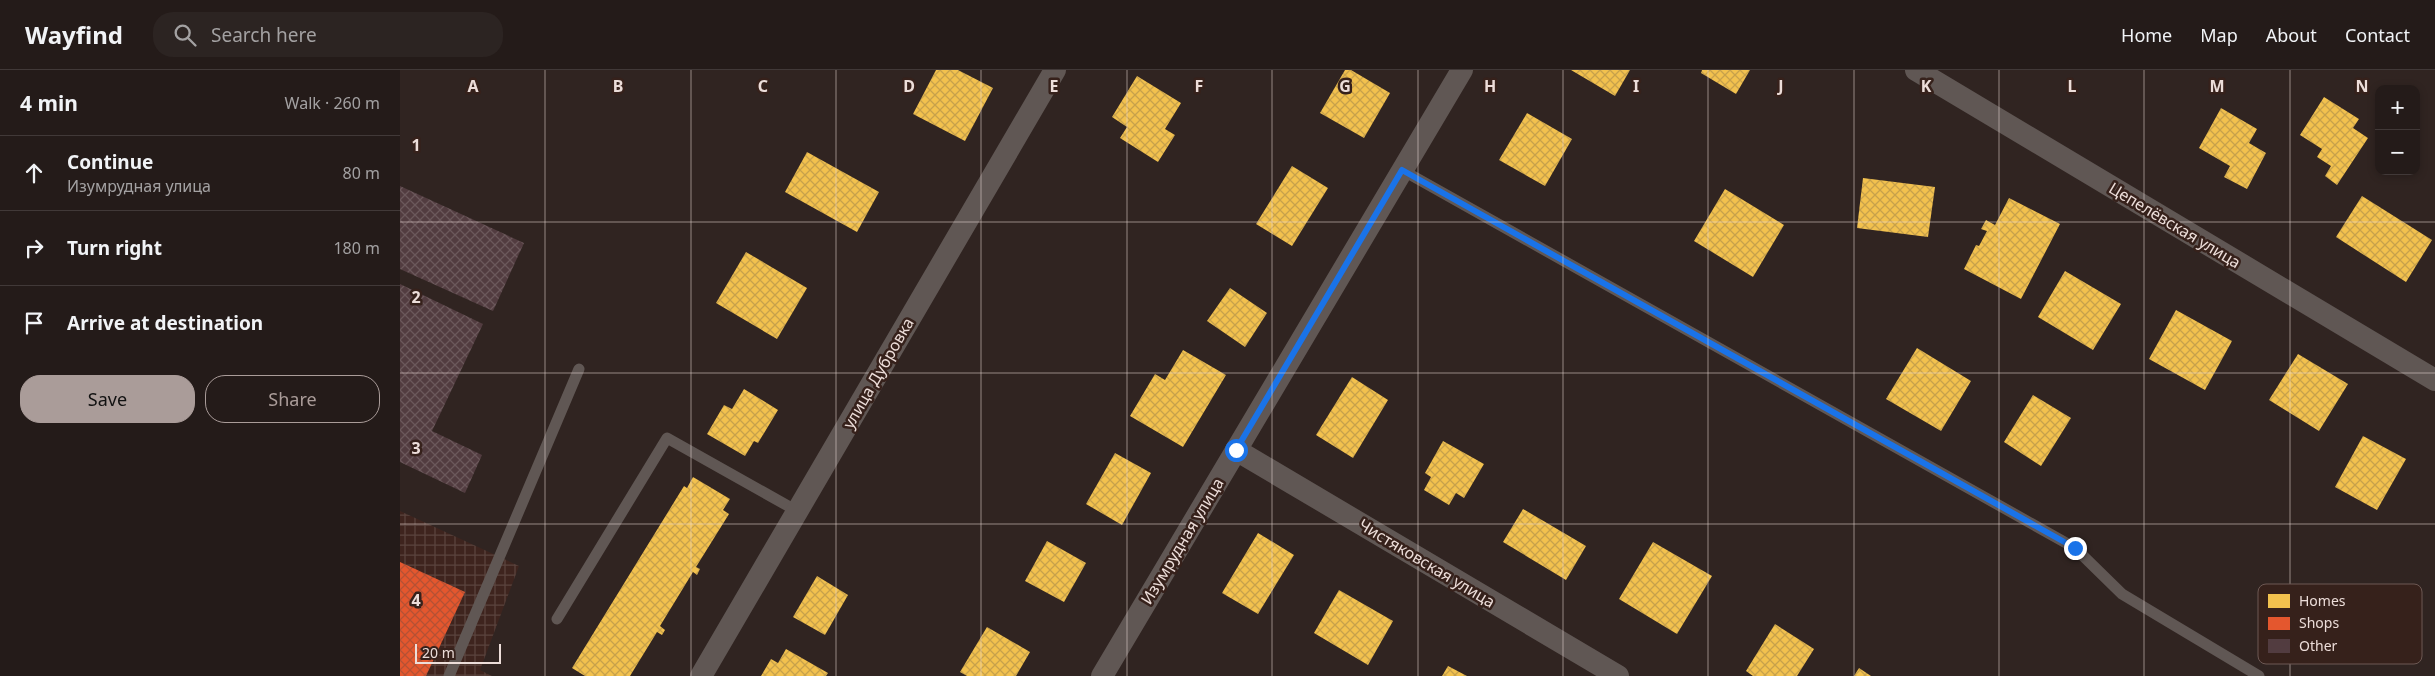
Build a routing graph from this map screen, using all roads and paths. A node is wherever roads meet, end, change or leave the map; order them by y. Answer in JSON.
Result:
{"nodes":[{"id":1,"x":1055,"y":70,"type":"edge"},
{"id":2,"x":1462,"y":70,"type":"edge"},
{"id":3,"x":1916,"y":70,"type":"edge"},
{"id":4,"x":1402,"y":170,"type":"junction"},
{"id":5,"x":579,"y":369,"type":"dead end"},
{"id":6,"x":2435,"y":380,"type":"edge"},
{"id":7,"x":1236,"y":450,"type":"junction"},
{"id":8,"x":797,"y":511,"type":"junction"},
{"id":9,"x":557,"y":620,"type":"dead end"},
{"id":10,"x":449,"y":676,"type":"edge"},
{"id":11,"x":701,"y":676,"type":"edge"},
{"id":12,"x":1102,"y":676,"type":"edge"},
{"id":13,"x":1618,"y":676,"type":"edge"},
{"id":14,"x":2259,"y":676,"type":"edge"}],
"edges":[{"from":1,"to":8,"type":"street","name":"улица Дубровка"},
{"from":2,"to":4,"type":"street","name":"Изумрудная улица"},
{"from":3,"to":6,"type":"street","name":"Цепелёвская улица"},
{"from":4,"to":7,"type":"street","name":"Изумрудная улица"},
{"from":4,"to":14,"type":"lane"},
{"from":5,"to":10,"type":"lane"},
{"from":7,"to":12,"type":"street","name":"Изумрудная улица"},
{"from":7,"to":13,"type":"street","name":"Чистяковская улица"},
{"from":8,"to":9,"type":"lane"},
{"from":8,"to":11,"type":"street","name":"улица Дубровка"}]}
